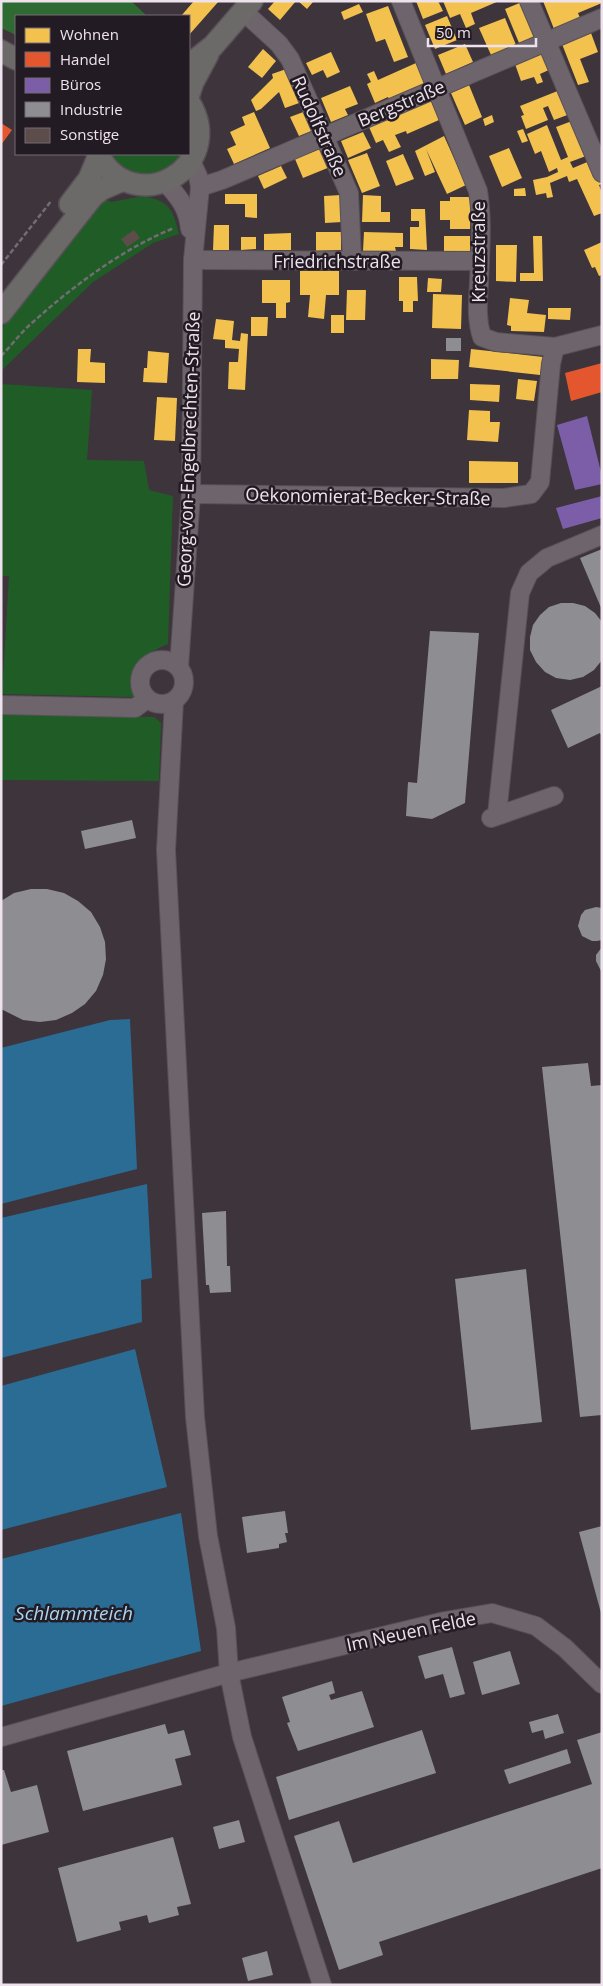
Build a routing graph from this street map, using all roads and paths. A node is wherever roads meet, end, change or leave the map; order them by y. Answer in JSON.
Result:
{"nodes":[{"id":1,"x":401,"y":1,"type":"edge"},
{"id":2,"x":529,"y":1,"type":"edge"},
{"id":3,"x":247,"y":6,"type":"edge"},
{"id":4,"x":602,"y":18,"type":"edge"},
{"id":5,"x":546,"y":42,"type":"junction"},
{"id":6,"x":212,"y":46,"type":"junction"},
{"id":7,"x":1,"y":51,"type":"edge"},
{"id":8,"x":15,"y":58,"type":"edge"},
{"id":9,"x":190,"y":64,"type":"edge"},
{"id":10,"x":436,"y":88,"type":"junction"},
{"id":11,"x":190,"y":91,"type":"edge"},
{"id":12,"x":190,"y":104,"type":"edge"},
{"id":13,"x":324,"y":136,"type":"junction"},
{"id":14,"x":99,"y":155,"type":"edge"},
{"id":15,"x":100,"y":155,"type":"edge"},
{"id":16,"x":191,"y":162,"type":"junction"},
{"id":17,"x":602,"y":173,"type":"edge"},
{"id":18,"x":123,"y":180,"type":"junction"},
{"id":19,"x":165,"y":182,"type":"junction"},
{"id":20,"x":200,"y":187,"type":"junction"},
{"id":21,"x":54,"y":198,"type":"dead end"},
{"id":22,"x":181,"y":226,"type":"dead end"},
{"id":23,"x":193,"y":260,"type":"junction"},
{"id":24,"x":352,"y":261,"type":"junction"},
{"id":25,"x":480,"y":262,"type":"junction"},
{"id":26,"x":1,"y":265,"type":"edge"},
{"id":27,"x":1,"y":287,"type":"edge"},
{"id":28,"x":1,"y":313,"type":"edge"},
{"id":29,"x":602,"y":335,"type":"edge"},
{"id":30,"x":555,"y":347,"type":"junction"},
{"id":31,"x":1,"y":356,"type":"edge"},
{"id":32,"x":191,"y":494,"type":"junction"},
{"id":33,"x":602,"y":535,"type":"edge"},
{"id":34,"x":179,"y":668,"type":"junction"},
{"id":35,"x":147,"y":699,"type":"junction"},
{"id":36,"x":174,"y":701,"type":"junction"},
{"id":37,"x":1,"y":705,"type":"edge"},
{"id":38,"x":554,"y":796,"type":"dead end"},
{"id":39,"x":229,"y":1673,"type":"junction"},
{"id":40,"x":602,"y":1684,"type":"edge"},
{"id":41,"x":1,"y":1737,"type":"edge"},
{"id":42,"x":322,"y":1985,"type":"edge"}],
"edges":[{"from":1,"to":10,"type":"street","name":"Kreuzstraße"},
{"from":2,"to":5,"type":"street"},
{"from":3,"to":6,"type":"main road"},
{"from":3,"to":13,"type":"street","name":"Rudolfstraße"},
{"from":4,"to":5,"type":"street","name":"Bergstraße"},
{"from":5,"to":10,"type":"street","name":"Bergstraße"},
{"from":5,"to":17,"type":"street"},
{"from":6,"to":9,"type":"main road"},
{"from":6,"to":11,"type":"main road"},
{"from":7,"to":8,"type":"main road"},
{"from":10,"to":13,"type":"street","name":"Bergstraße"},
{"from":10,"to":25,"type":"street","name":"Kreuzstraße"},
{"from":12,"to":16,"type":"main road"},
{"from":13,"to":20,"type":"street","name":"Bergstraße"},
{"from":13,"to":24,"type":"street","name":"Rudolfstraße"},
{"from":14,"to":27,"type":"main road"},
{"from":15,"to":18,"type":"main road"},
{"from":16,"to":19,"type":"main road"},
{"from":16,"to":20,"type":"street","name":"Georg-von-Engelbrechten-Straße"},
{"from":18,"to":19,"type":"main road"},
{"from":18,"to":28,"type":"main road"},
{"from":19,"to":23,"type":"street","name":"Georg-von-Engelbrechten-Straße"},
{"from":20,"to":23,"type":"street","name":"Georg-von-Engelbrechten-Straße"},
{"from":21,"to":26,"type":"path"},
{"from":22,"to":31,"type":"path"},
{"from":23,"to":24,"type":"street","name":"Friedrichstraße"},
{"from":23,"to":32,"type":"street","name":"Georg-von-Engelbrechten-Straße"},
{"from":24,"to":25,"type":"street","name":"Friedrichstraße"},
{"from":25,"to":30,"type":"street","name":"Kreuzstraße"},
{"from":29,"to":30,"type":"street"},
{"from":30,"to":32,"type":"street","name":"Oekonomierat-Becker-Straße"},
{"from":32,"to":34,"type":"street","name":"Georg-von-Engelbrechten-Straße"},
{"from":33,"to":38,"type":"street"},
{"from":34,"to":35,"type":"street"},
{"from":34,"to":36,"type":"street","name":"Georg-von-Engelbrechten-Straße"},
{"from":35,"to":36,"type":"street"},
{"from":35,"to":37,"type":"street"},
{"from":36,"to":39,"type":"street","name":"Georg-von-Engelbrechten-Straße"},
{"from":39,"to":40,"type":"street","name":"Im Neuen Felde"},
{"from":39,"to":41,"type":"street","name":"Im Neuen Felde"},
{"from":39,"to":42,"type":"street"}]}
